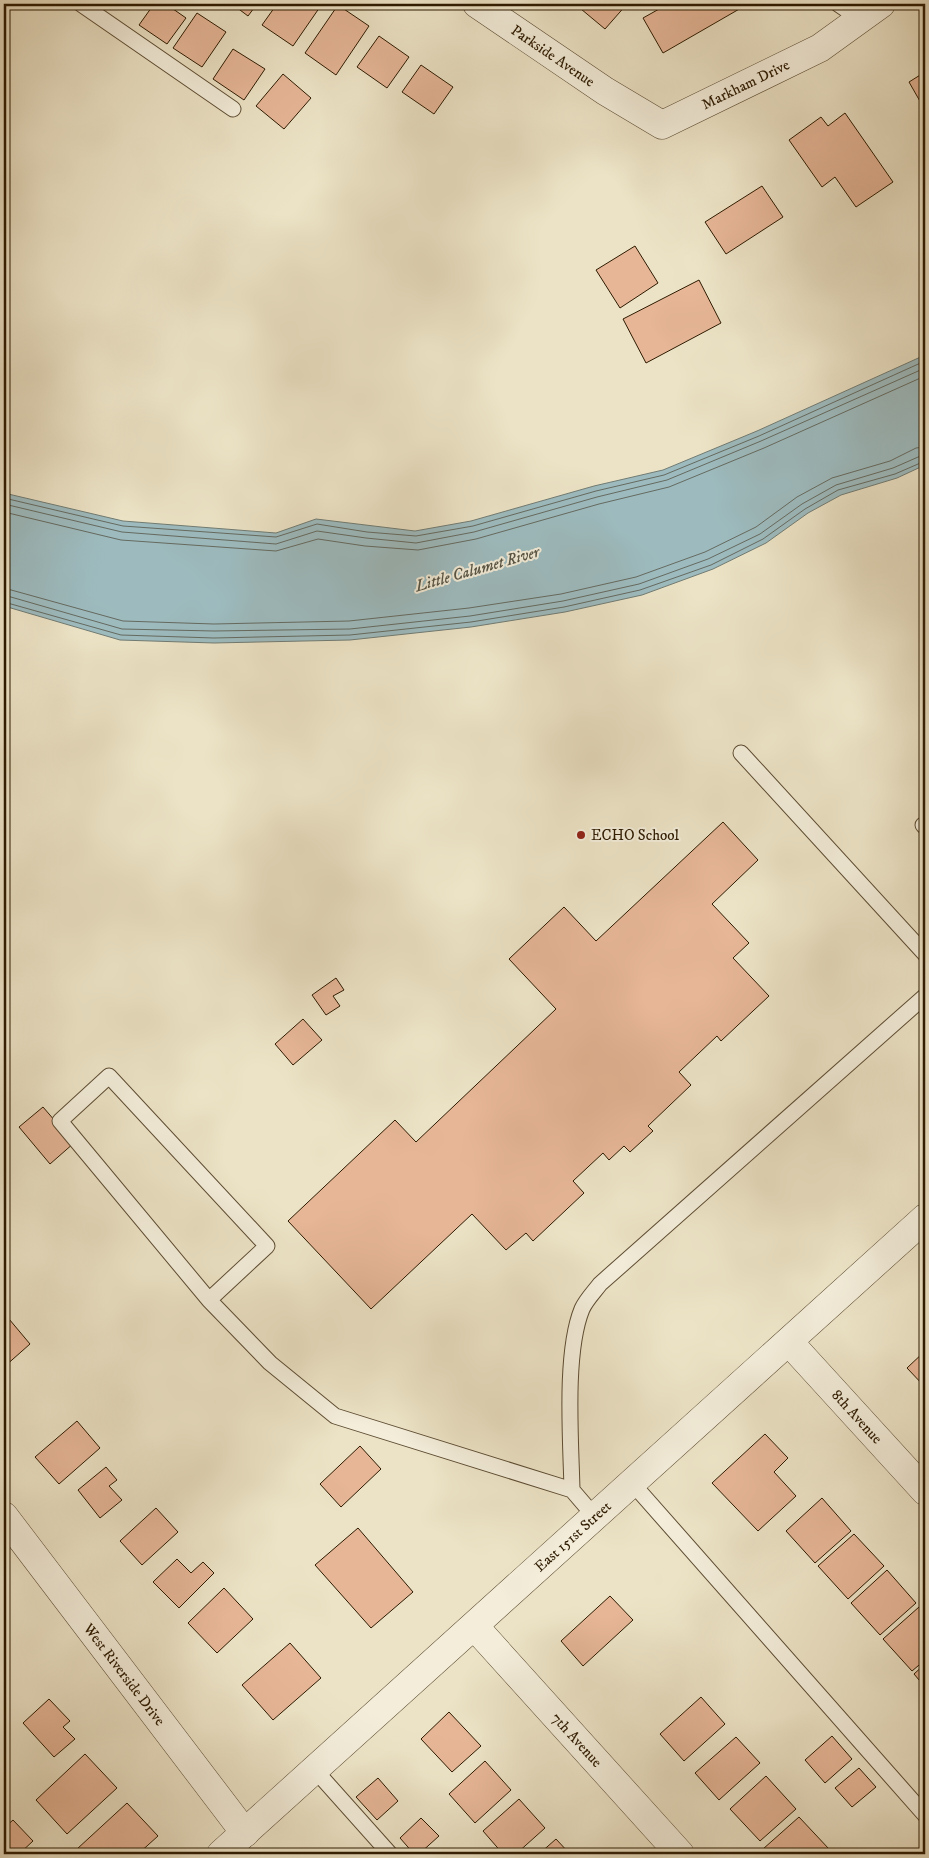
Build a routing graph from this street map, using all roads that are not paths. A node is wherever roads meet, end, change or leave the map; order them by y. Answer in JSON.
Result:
{"nodes":[{"id":1,"x":81,"y":4,"type":"edge"},
{"id":2,"x":478,"y":4,"type":"edge"},
{"id":3,"x":838,"y":4,"type":"edge"},
{"id":4,"x":870,"y":11,"type":"edge"},
{"id":5,"x":606,"y":90,"type":"joint"},
{"id":6,"x":234,"y":109,"type":"dead end"},
{"id":7,"x":741,"y":753,"type":"dead end"},
{"id":8,"x":925,"y":954,"type":"edge"},
{"id":9,"x":925,"y":996,"type":"edge"},
{"id":10,"x":925,"y":1218,"type":"edge"},
{"id":11,"x":210,"y":1300,"type":"junction"},
{"id":12,"x":790,"y":1342,"type":"junction"},
{"id":13,"x":633,"y":1484,"type":"junction"},
{"id":14,"x":572,"y":1490,"type":"junction"},
{"id":15,"x":925,"y":1491,"type":"edge"},
{"id":16,"x":4,"y":1516,"type":"edge"},
{"id":17,"x":596,"y":1518,"type":"junction"},
{"id":18,"x":475,"y":1627,"type":"junction"},
{"id":19,"x":315,"y":1770,"type":"junction"},
{"id":20,"x":925,"y":1815,"type":"edge"},
{"id":21,"x":245,"y":1833,"type":"junction"},
{"id":22,"x":221,"y":1854,"type":"edge"},
{"id":23,"x":390,"y":1854,"type":"edge"},
{"id":24,"x":680,"y":1854,"type":"edge"}],
"edges":[{"from":1,"to":6,"type":"lane"},
{"from":2,"to":5,"type":"street","name":"Parkside Avenue"},
{"from":3,"to":4,"type":"lane"},
{"from":4,"to":5,"type":"street","name":"Markham Drive"},
{"from":7,"to":8,"type":"lane"},
{"from":9,"to":14,"type":"lane"},
{"from":10,"to":12,"type":"street","name":"East 151st Street"},
{"from":11,"to":11,"type":"lane"},
{"from":11,"to":14,"type":"lane"},
{"from":12,"to":13,"type":"street","name":"East 151st Street"},
{"from":12,"to":15,"type":"street","name":"8th Avenue"},
{"from":13,"to":17,"type":"street","name":"East 151st Street"},
{"from":13,"to":20,"type":"lane"},
{"from":14,"to":17,"type":"lane"},
{"from":16,"to":21,"type":"street","name":"West Riverside Drive"},
{"from":17,"to":18,"type":"street","name":"East 151st Street"},
{"from":18,"to":19,"type":"street","name":"East 151st Street"},
{"from":18,"to":24,"type":"street","name":"7th Avenue"},
{"from":19,"to":21,"type":"street","name":"East 151st Street"},
{"from":19,"to":23,"type":"lane"},
{"from":21,"to":22,"type":"street","name":"East 151st Street"}]}
